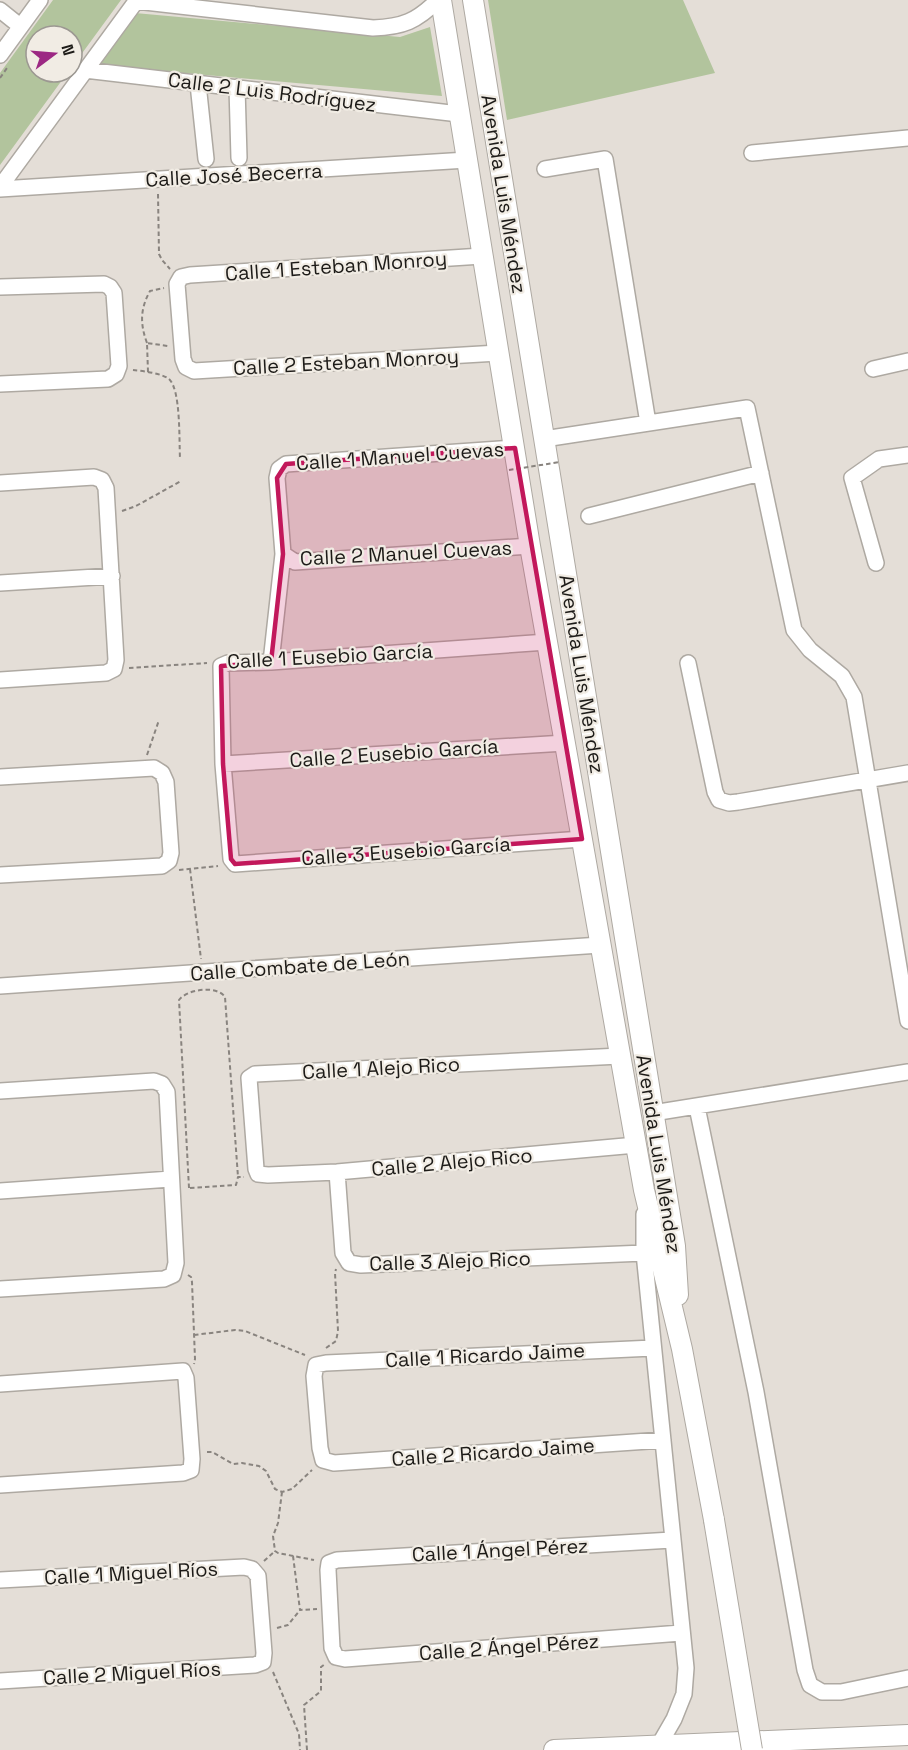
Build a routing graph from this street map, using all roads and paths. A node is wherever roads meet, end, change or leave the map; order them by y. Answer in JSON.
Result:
{"nodes":[{"id":1,"x":40,"y":0,"type":"edge"},
{"id":2,"x":440,"y":0,"type":"edge"},
{"id":3,"x":473,"y":0,"type":"edge"},
{"id":4,"x":136,"y":1,"type":"edge"},
{"id":5,"x":200,"y":4,"type":"edge"},
{"id":6,"x":0,"y":10,"type":"edge"},
{"id":7,"x":20,"y":26,"type":"junction"},
{"id":8,"x":0,"y":55,"type":"edge"},
{"id":9,"x":85,"y":70,"type":"junction"},
{"id":10,"x":198,"y":84,"type":"junction"},
{"id":11,"x":237,"y":87,"type":"junction"},
{"id":12,"x":459,"y":114,"type":"junction"},
{"id":13,"x":908,"y":138,"type":"edge"},
{"id":14,"x":752,"y":153,"type":"dead end"},
{"id":15,"x":238,"y":158,"type":"dead end"},
{"id":16,"x":206,"y":159,"type":"dead end"},
{"id":17,"x":467,"y":160,"type":"junction"},
{"id":18,"x":545,"y":169,"type":"dead end"},
{"id":19,"x":158,"y":179,"type":"junction"},
{"id":20,"x":0,"y":188,"type":"edge"},
{"id":21,"x":482,"y":256,"type":"junction"},
{"id":22,"x":182,"y":281,"type":"junction"},
{"id":23,"x":0,"y":287,"type":"edge"},
{"id":24,"x":147,"y":343,"type":"junction"},
{"id":25,"x":182,"y":348,"type":"junction"},
{"id":26,"x":498,"y":353,"type":"junction"},
{"id":27,"x":908,"y":361,"type":"edge"},
{"id":28,"x":873,"y":369,"type":"dead end"},
{"id":29,"x":148,"y":372,"type":"junction"},
{"id":30,"x":113,"y":374,"type":"junction"},
{"id":31,"x":0,"y":384,"type":"edge"},
{"id":32,"x":648,"y":423,"type":"junction"},
{"id":33,"x":544,"y":439,"type":"junction"},
{"id":34,"x":515,"y":448,"type":"junction"},
{"id":35,"x":908,"y":454,"type":"edge"},
{"id":36,"x":180,"y":458,"type":"dead end"},
{"id":37,"x":560,"y":462,"type":"dead end"},
{"id":38,"x":509,"y":470,"type":"dead end"},
{"id":39,"x":761,"y":473,"type":"junction"},
{"id":40,"x":181,"y":481,"type":"dead end"},
{"id":41,"x":0,"y":483,"type":"edge"},
{"id":42,"x":108,"y":514,"type":"junction"},
{"id":43,"x":589,"y":516,"type":"dead end"},
{"id":44,"x":530,"y":546,"type":"junction"},
{"id":45,"x":283,"y":554,"type":"junction"},
{"id":46,"x":876,"y":563,"type":"dead end"},
{"id":47,"x":112,"y":576,"type":"junction"},
{"id":48,"x":0,"y":583,"type":"edge"},
{"id":49,"x":547,"y":642,"type":"junction"},
{"id":50,"x":271,"y":662,"type":"junction"},
{"id":51,"x":228,"y":663,"type":"junction"},
{"id":52,"x":688,"y":663,"type":"dead end"},
{"id":53,"x":115,"y":665,"type":"junction"},
{"id":54,"x":0,"y":680,"type":"edge"},
{"id":55,"x":159,"y":720,"type":"dead end"},
{"id":56,"x":565,"y":742,"type":"junction"},
{"id":57,"x":223,"y":764,"type":"junction"},
{"id":58,"x":148,"y":768,"type":"junction"},
{"id":59,"x":908,"y":773,"type":"edge"},
{"id":60,"x":0,"y":777,"type":"edge"},
{"id":61,"x":868,"y":780,"type":"junction"},
{"id":62,"x":582,"y":839,"type":"junction"},
{"id":63,"x":233,"y":861,"type":"junction"},
{"id":64,"x":162,"y":866,"type":"junction"},
{"id":65,"x":190,"y":869,"type":"junction"},
{"id":66,"x":0,"y":875,"type":"edge"},
{"id":67,"x":600,"y":945,"type":"junction"},
{"id":68,"x":203,"y":972,"type":"junction"},
{"id":69,"x":0,"y":986,"type":"edge"},
{"id":70,"x":908,"y":1021,"type":"edge"},
{"id":71,"x":620,"y":1056,"type":"junction"},
{"id":72,"x":908,"y":1072,"type":"edge"},
{"id":73,"x":0,"y":1091,"type":"edge"},
{"id":74,"x":697,"y":1107,"type":"junction"},
{"id":75,"x":653,"y":1113,"type":"junction"},
{"id":76,"x":636,"y":1145,"type":"junction"},
{"id":77,"x":337,"y":1172,"type":"junction"},
{"id":78,"x":267,"y":1175,"type":"junction"},
{"id":79,"x":238,"y":1177,"type":"junction"},
{"id":80,"x":171,"y":1184,"type":"junction"},
{"id":81,"x":189,"y":1188,"type":"junction"},
{"id":82,"x":644,"y":1190,"type":"junction"},
{"id":83,"x":0,"y":1191,"type":"edge"},
{"id":84,"x":343,"y":1253,"type":"junction"},
{"id":85,"x":644,"y":1253,"type":"junction"},
{"id":86,"x":173,"y":1275,"type":"junction"},
{"id":87,"x":0,"y":1289,"type":"edge"},
{"id":88,"x":194,"y":1335,"type":"junction"},
{"id":89,"x":653,"y":1348,"type":"junction"},
{"id":90,"x":682,"y":1349,"type":"junction"},
{"id":91,"x":314,"y":1360,"type":"junction"},
{"id":92,"x":183,"y":1371,"type":"junction"},
{"id":93,"x":0,"y":1384,"type":"edge"},
{"id":94,"x":663,"y":1440,"type":"junction"},
{"id":95,"x":192,"y":1453,"type":"junction"},
{"id":96,"x":323,"y":1460,"type":"junction"},
{"id":97,"x":0,"y":1485,"type":"edge"},
{"id":98,"x":282,"y":1492,"type":"junction"},
{"id":99,"x":672,"y":1540,"type":"junction"},
{"id":100,"x":293,"y":1556,"type":"junction"},
{"id":101,"x":329,"y":1563,"type":"junction"},
{"id":102,"x":0,"y":1580,"type":"edge"},
{"id":103,"x":330,"y":1608,"type":"junction"},
{"id":104,"x":300,"y":1610,"type":"junction"},
{"id":105,"x":262,"y":1630,"type":"junction"},
{"id":106,"x":681,"y":1633,"type":"junction"},
{"id":107,"x":336,"y":1657,"type":"junction"},
{"id":108,"x":262,"y":1662,"type":"junction"},
{"id":109,"x":908,"y":1678,"type":"edge"},
{"id":110,"x":0,"y":1681,"type":"edge"},
{"id":111,"x":306,"y":1733,"type":"junction"},
{"id":112,"x":299,"y":1734,"type":"junction"},
{"id":113,"x":907,"y":1735,"type":"edge"},
{"id":114,"x":659,"y":1745,"type":"junction"},
{"id":115,"x":702,"y":1746,"type":"edge"},
{"id":116,"x":300,"y":1750,"type":"edge"},
{"id":117,"x":307,"y":1750,"type":"edge"},
{"id":118,"x":554,"y":1750,"type":"edge"},
{"id":119,"x":752,"y":1750,"type":"edge"}],
"edges":[{"from":1,"to":7,"type":"street"},
{"from":2,"to":5,"type":"street"},
{"from":2,"to":12,"type":"main road","name":"Avenida Luis Méndez"},
{"from":3,"to":33,"type":"main road","name":"Avenida Luis Méndez"},
{"from":4,"to":5,"type":"street"},
{"from":4,"to":9,"type":"street"},
{"from":6,"to":7,"type":"street"},
{"from":7,"to":8,"type":"street"},
{"from":9,"to":10,"type":"street","name":"Calle 2 Luis Rodríguez"},
{"from":9,"to":20,"type":"street"},
{"from":10,"to":11,"type":"street","name":"Calle 2 Luis Rodríguez"},
{"from":10,"to":16,"type":"street"},
{"from":11,"to":12,"type":"street","name":"Calle 2 Luis Rodríguez"},
{"from":11,"to":15,"type":"street"},
{"from":12,"to":17,"type":"main road","name":"Avenida Luis Méndez"},
{"from":13,"to":14,"type":"street"},
{"from":17,"to":19,"type":"street","name":"Calle José Becerra"},
{"from":17,"to":21,"type":"main road","name":"Avenida Luis Méndez"},
{"from":18,"to":32,"type":"street"},
{"from":19,"to":20,"type":"street","name":"Calle José Becerra"},
{"from":19,"to":22,"type":"path"},
{"from":21,"to":22,"type":"street","name":"Calle 1 Esteban Monroy"},
{"from":21,"to":26,"type":"main road","name":"Avenida Luis Méndez"},
{"from":22,"to":24,"type":"path"},
{"from":22,"to":25,"type":"street"},
{"from":23,"to":30,"type":"street"},
{"from":24,"to":25,"type":"path"},
{"from":24,"to":29,"type":"path"},
{"from":25,"to":26,"type":"street","name":"Calle 2 Esteban Monroy"},
{"from":26,"to":34,"type":"main road","name":"Avenida Luis Méndez"},
{"from":27,"to":28,"type":"street"},
{"from":29,"to":30,"type":"path"},
{"from":29,"to":36,"type":"path"},
{"from":30,"to":31,"type":"street"},
{"from":32,"to":33,"type":"street"},
{"from":32,"to":39,"type":"street"},
{"from":33,"to":75,"type":"main road","name":"Avenida Luis Méndez"},
{"from":34,"to":44,"type":"main road","name":"Avenida Luis Méndez"},
{"from":34,"to":45,"type":"street","name":"Calle 1 Manuel Cuevas"},
{"from":35,"to":46,"type":"street"},
{"from":37,"to":38,"type":"path","bridge":true},
{"from":39,"to":43,"type":"street"},
{"from":39,"to":61,"type":"street"},
{"from":40,"to":42,"type":"path"},
{"from":41,"to":42,"type":"street"},
{"from":42,"to":47,"type":"street"},
{"from":44,"to":45,"type":"street","name":"Calle 2 Manuel Cuevas"},
{"from":44,"to":49,"type":"main road","name":"Avenida Luis Méndez"},
{"from":45,"to":50,"type":"street"},
{"from":47,"to":48,"type":"street"},
{"from":47,"to":53,"type":"street"},
{"from":49,"to":50,"type":"street","name":"Calle 1 Eusebio García"},
{"from":49,"to":56,"type":"main road","name":"Avenida Luis Méndez"},
{"from":50,"to":51,"type":"street","name":"Calle 1 Eusebio García"},
{"from":51,"to":53,"type":"path","name":"Calle 1 Eusebio García"},
{"from":51,"to":57,"type":"street"},
{"from":52,"to":61,"type":"street"},
{"from":53,"to":54,"type":"street"},
{"from":55,"to":58,"type":"path"},
{"from":56,"to":57,"type":"street","name":"Calle 2 Eusebio García"},
{"from":56,"to":62,"type":"main road","name":"Avenida Luis Méndez"},
{"from":57,"to":63,"type":"street"},
{"from":58,"to":60,"type":"street"},
{"from":58,"to":64,"type":"street"},
{"from":59,"to":61,"type":"street"},
{"from":61,"to":70,"type":"street"},
{"from":62,"to":63,"type":"street","name":"Calle 3 Eusebio García"},
{"from":62,"to":67,"type":"main road","name":"Avenida Luis Méndez"},
{"from":63,"to":65,"type":"path"},
{"from":64,"to":65,"type":"path"},
{"from":64,"to":66,"type":"street"},
{"from":65,"to":68,"type":"path"},
{"from":67,"to":68,"type":"street","name":"Calle Combate de León"},
{"from":67,"to":71,"type":"main road","name":"Avenida Luis Méndez"},
{"from":68,"to":69,"type":"street","name":"Calle Combate de León"},
{"from":71,"to":76,"type":"main road","name":"Avenida Luis Méndez"},
{"from":71,"to":78,"type":"street","name":"Calle 1 Alejo Rico"},
{"from":72,"to":74,"type":"street"},
{"from":73,"to":80,"type":"street"},
{"from":74,"to":75,"type":"street"},
{"from":74,"to":109,"type":"street"},
{"from":75,"to":90,"type":"main road","name":"Avenida Luis Méndez"},
{"from":76,"to":77,"type":"street","name":"Calle 2 Alejo Rico"},
{"from":76,"to":82,"type":"main road","name":"Avenida Luis Méndez"},
{"from":77,"to":78,"type":"street","name":"Calle 2 Alejo Rico"},
{"from":77,"to":84,"type":"street","name":"Calle 3 Alejo Rico"},
{"from":78,"to":79,"type":"path"},
{"from":79,"to":81,"type":"path"},
{"from":79,"to":81,"type":"path"},
{"from":80,"to":81,"type":"path"},
{"from":80,"to":83,"type":"street"},
{"from":80,"to":86,"type":"street"},
{"from":82,"to":85,"type":"street","name":"Avenida Luis Méndez"},
{"from":82,"to":90,"type":"main road","name":"Avenida Luis Méndez"},
{"from":84,"to":85,"type":"street","name":"Calle 3 Alejo Rico"},
{"from":84,"to":91,"type":"path"},
{"from":85,"to":89,"type":"street","name":"Avenida Luis Méndez"},
{"from":86,"to":87,"type":"street"},
{"from":86,"to":88,"type":"path"},
{"from":88,"to":91,"type":"path"},
{"from":88,"to":92,"type":"path"},
{"from":89,"to":91,"type":"street","name":"Calle 1 Ricardo Jaime"},
{"from":89,"to":94,"type":"street","name":"Avenida Luis Méndez"},
{"from":90,"to":119,"type":"main road","name":"Avenida Luis Méndez","bridge":true},
{"from":91,"to":96,"type":"street"},
{"from":92,"to":93,"type":"street"},
{"from":92,"to":95,"type":"street"},
{"from":94,"to":96,"type":"street","name":"Calle 2 Ricardo Jaime"},
{"from":94,"to":99,"type":"street","name":"Avenida Luis Méndez"},
{"from":95,"to":97,"type":"street"},
{"from":95,"to":98,"type":"path"},
{"from":96,"to":98,"type":"path"},
{"from":98,"to":100,"type":"path"},
{"from":99,"to":101,"type":"street","name":"Calle 1 Ángel Pérez"},
{"from":99,"to":106,"type":"street","name":"Avenida Luis Méndez"},
{"from":100,"to":101,"type":"path"},
{"from":100,"to":104,"type":"path"},
{"from":101,"to":103,"type":"street"},
{"from":102,"to":105,"type":"street","name":"Calle 1 Miguel Ríos"},
{"from":103,"to":104,"type":"path"},
{"from":103,"to":107,"type":"street"},
{"from":104,"to":105,"type":"path"},
{"from":105,"to":108,"type":"street"},
{"from":106,"to":107,"type":"street","name":"Calle 2 Ángel Pérez"},
{"from":106,"to":114,"type":"street","name":"Avenida Luis Méndez"},
{"from":107,"to":111,"type":"path"},
{"from":108,"to":110,"type":"street","name":"Calle 2 Miguel Ríos"},
{"from":108,"to":112,"type":"path"},
{"from":111,"to":112,"type":"path"},
{"from":111,"to":117,"type":"path"},
{"from":112,"to":116,"type":"path"},
{"from":113,"to":115,"type":"main road"},
{"from":114,"to":115,"type":"main road"},
{"from":114,"to":118,"type":"main road"}]}
